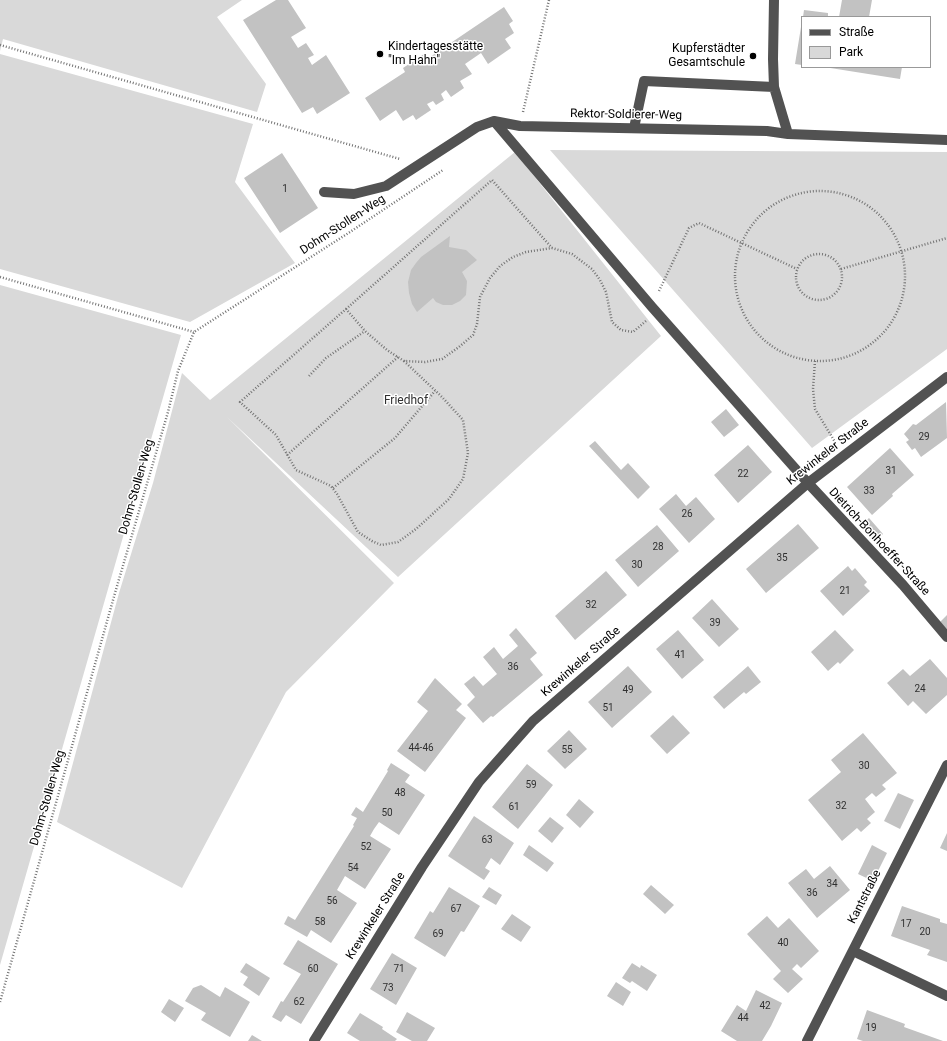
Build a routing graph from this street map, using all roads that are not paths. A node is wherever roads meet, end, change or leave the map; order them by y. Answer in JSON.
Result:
{"nodes":[{"id":1,"x":774,"y":0,"type":"edge"},
{"id":2,"x":774,"y":87,"type":"junction"},
{"id":3,"x":494,"y":122,"type":"junction"},
{"id":4,"x":634,"y":128,"type":"junction"},
{"id":5,"x":788,"y":134,"type":"junction"},
{"id":6,"x":947,"y":140,"type":"edge"},
{"id":7,"x":324,"y":192,"type":"dead end"},
{"id":8,"x":947,"y":377,"type":"edge"},
{"id":9,"x":808,"y":483,"type":"junction"},
{"id":10,"x":947,"y":637,"type":"edge"},
{"id":11,"x":947,"y":764,"type":"edge"},
{"id":12,"x":853,"y":951,"type":"junction"},
{"id":13,"x":947,"y":996,"type":"edge"},
{"id":14,"x":314,"y":1041,"type":"edge"},
{"id":15,"x":807,"y":1041,"type":"edge"}],
"edges":[{"from":1,"to":2,"type":"street"},
{"from":2,"to":4,"type":"street"},
{"from":2,"to":5,"type":"street"},
{"from":3,"to":4,"type":"street","name":"Rektor-Soldierer-Weg"},
{"from":3,"to":7,"type":"street","name":"Rektor-Soldierer-Weg"},
{"from":3,"to":9,"type":"street","name":"Dietrich-Bonhoeffer-Straße"},
{"from":4,"to":5,"type":"street","name":"Rektor-Soldierer-Weg"},
{"from":5,"to":6,"type":"street","name":"Rektor-Soldierer-Weg"},
{"from":8,"to":9,"type":"street","name":"Krewinkeler Straße"},
{"from":9,"to":10,"type":"street","name":"Dietrich-Bonhoeffer-Straße"},
{"from":9,"to":14,"type":"street","name":"Krewinkeler Straße"},
{"from":11,"to":12,"type":"street","name":"Kantstraße"},
{"from":12,"to":13,"type":"street"},
{"from":12,"to":15,"type":"street","name":"Kantstraße"}]}
